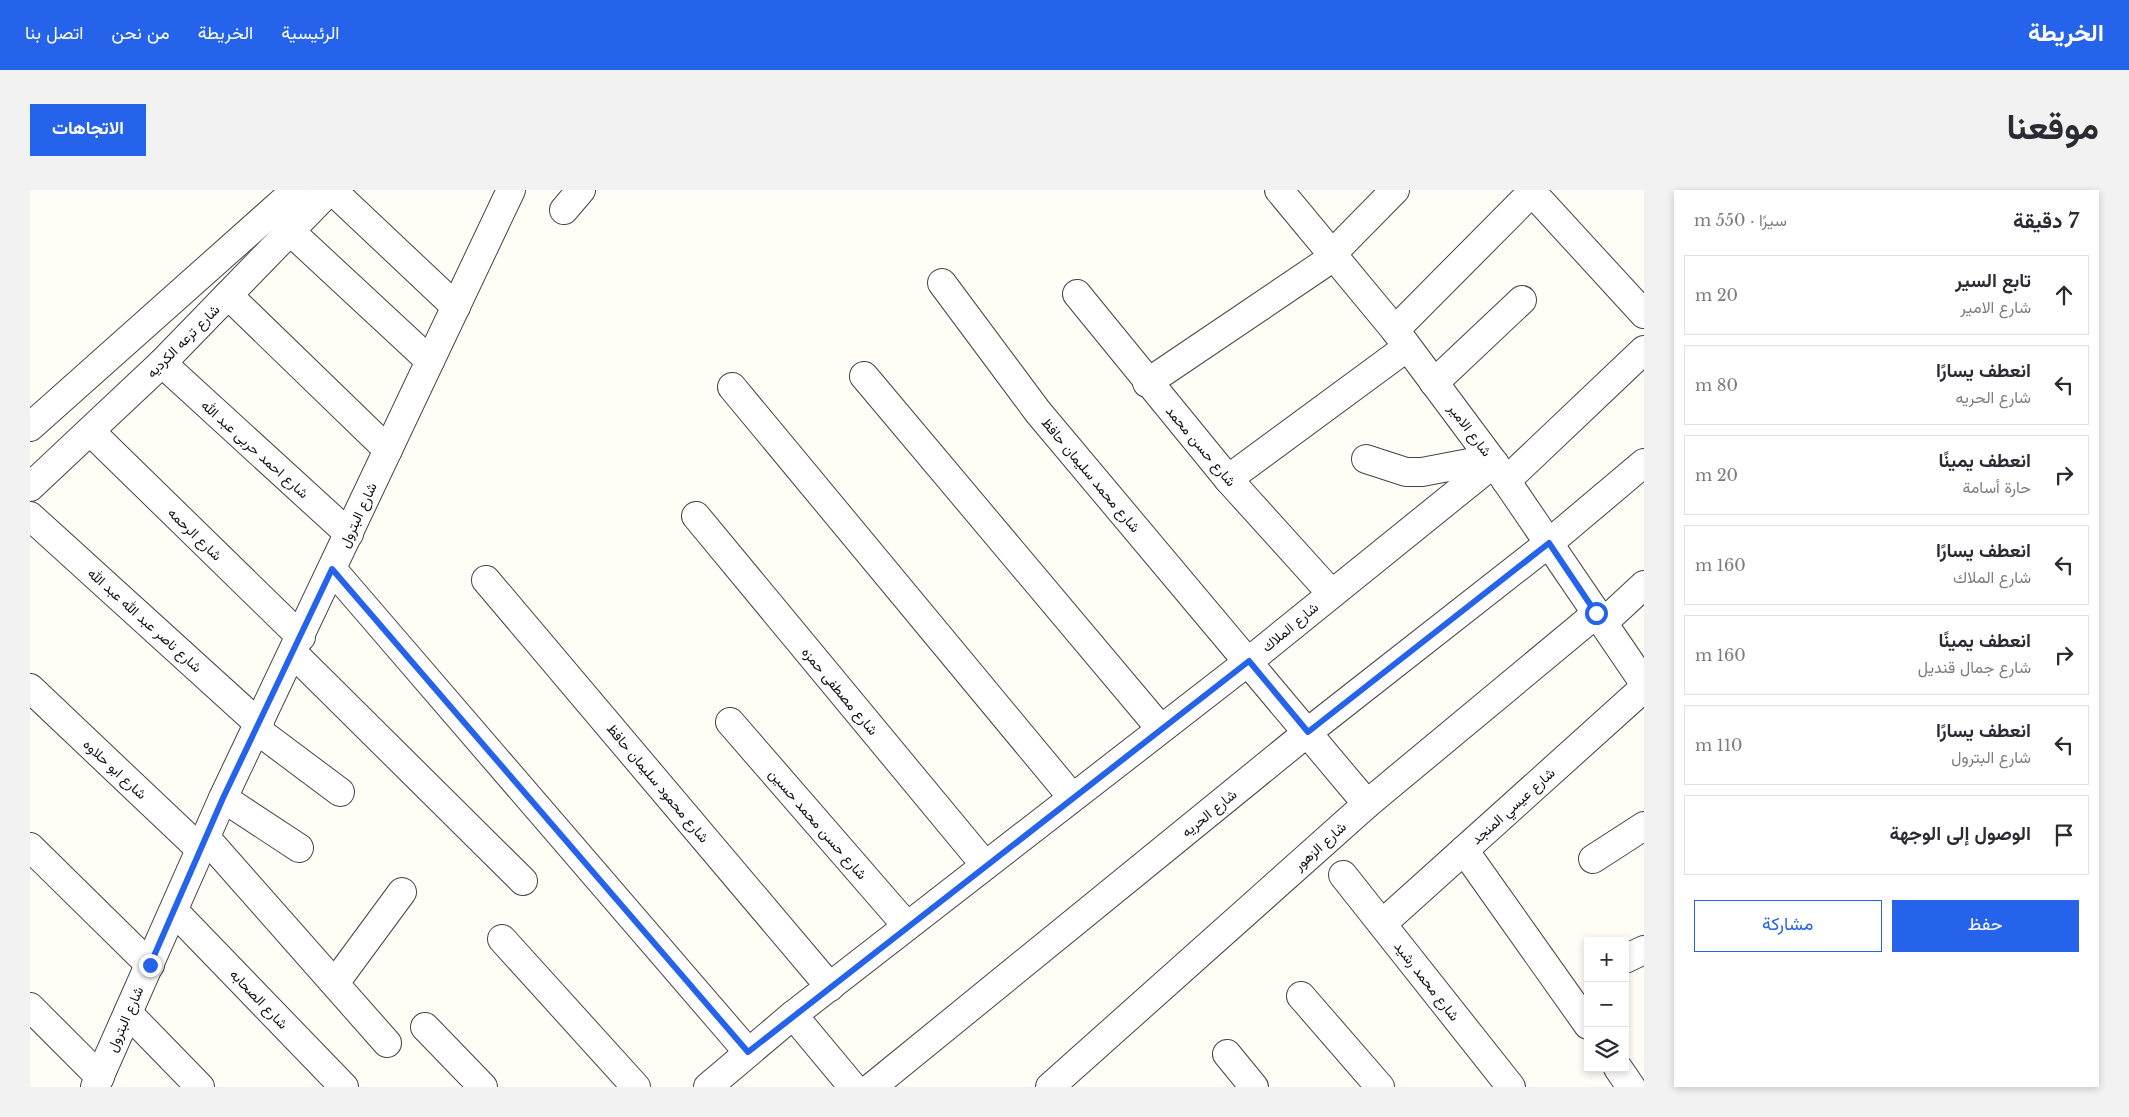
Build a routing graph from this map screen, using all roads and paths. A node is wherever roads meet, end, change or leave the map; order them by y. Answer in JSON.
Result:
{"nodes":[{"id":1,"x":296,"y":190,"type":"edge"},
{"id":2,"x":331,"y":190,"type":"edge"},
{"id":3,"x":511,"y":190,"type":"edge"},
{"id":4,"x":1279,"y":190,"type":"edge"},
{"id":5,"x":1395,"y":190,"type":"edge"},
{"id":6,"x":1533,"y":191,"type":"edge"},
{"id":7,"x":290,"y":231,"type":"junction"},
{"id":8,"x":1334,"y":254,"type":"junction"},
{"id":9,"x":942,"y":283,"type":"dead end"},
{"id":10,"x":1077,"y":294,"type":"dead end"},
{"id":11,"x":228,"y":295,"type":"junction"},
{"id":12,"x":1522,"y":300,"type":"dead end"},
{"id":13,"x":456,"y":307,"type":"junction"},
{"id":14,"x":1644,"y":314,"type":"edge"},
{"id":15,"x":1400,"y":339,"type":"junction"},
{"id":16,"x":1644,"y":350,"type":"edge"},
{"id":17,"x":430,"y":361,"type":"junction"},
{"id":18,"x":162,"y":364,"type":"junction"},
{"id":19,"x":864,"y":376,"type":"dead end"},
{"id":20,"x":1148,"y":383,"type":"junction"},
{"id":21,"x":1434,"y":383,"type":"junction"},
{"id":22,"x":732,"y":387,"type":"dead end"},
{"id":23,"x":30,"y":426,"type":"edge"},
{"id":24,"x":90,"y":431,"type":"junction"},
{"id":25,"x":388,"y":450,"type":"junction"},
{"id":26,"x":1366,"y":459,"type":"dead end"},
{"id":27,"x":1644,"y":463,"type":"edge"},
{"id":28,"x":1500,"y":472,"type":"junction"},
{"id":29,"x":1228,"y":479,"type":"junction"},
{"id":30,"x":30,"y":487,"type":"edge"},
{"id":31,"x":30,"y":516,"type":"edge"},
{"id":32,"x":696,"y":516,"type":"dead end"},
{"id":33,"x":349,"y":534,"type":"junction"},
{"id":34,"x":1549,"y":543,"type":"junction"},
{"id":35,"x":332,"y":569,"type":"junction"},
{"id":36,"x":486,"y":580,"type":"dead end"},
{"id":37,"x":1644,"y":585,"type":"edge"},
{"id":38,"x":1331,"y":593,"type":"junction"},
{"id":39,"x":1600,"y":618,"type":"junction"},
{"id":40,"x":297,"y":645,"type":"junction"},
{"id":41,"x":1249,"y":661,"type":"junction"},
{"id":42,"x":1644,"y":683,"type":"edge"},
{"id":43,"x":30,"y":688,"type":"edge"},
{"id":44,"x":1644,"y":688,"type":"edge"},
{"id":45,"x":730,"y":722,"type":"dead end"},
{"id":46,"x":258,"y":727,"type":"junction"},
{"id":47,"x":1160,"y":728,"type":"junction"},
{"id":48,"x":1308,"y":732,"type":"junction"},
{"id":49,"x":340,"y":792,"type":"dead end"},
{"id":50,"x":1072,"y":797,"type":"junction"},
{"id":51,"x":223,"y":798,"type":"junction"},
{"id":52,"x":1367,"y":804,"type":"junction"},
{"id":53,"x":1644,"y":826,"type":"edge"},
{"id":54,"x":204,"y":844,"type":"junction"},
{"id":55,"x":30,"y":847,"type":"edge"},
{"id":56,"x":299,"y":848,"type":"dead end"},
{"id":57,"x":1464,"y":850,"type":"junction"},
{"id":58,"x":1594,"y":859,"type":"dead end"},
{"id":59,"x":985,"y":865,"type":"junction"},
{"id":60,"x":1344,"y":875,"type":"dead end"},
{"id":61,"x":523,"y":882,"type":"dead end"},
{"id":62,"x":402,"y":892,"type":"dead end"},
{"id":63,"x":174,"y":910,"type":"junction"},
{"id":64,"x":1382,"y":924,"type":"junction"},
{"id":65,"x":906,"y":926,"type":"junction"},
{"id":66,"x":502,"y":939,"type":"dead end"},
{"id":67,"x":1644,"y":950,"type":"edge"},
{"id":68,"x":1629,"y":957,"type":"edge"},
{"id":69,"x":150,"y":965,"type":"junction"},
{"id":70,"x":335,"y":983,"type":"junction"},
{"id":71,"x":830,"y":987,"type":"junction"},
{"id":72,"x":1301,"y":996,"type":"dead end"},
{"id":73,"x":30,"y":1007,"type":"edge"},
{"id":74,"x":128,"y":1013,"type":"junction"},
{"id":75,"x":793,"y":1016,"type":"junction"},
{"id":76,"x":1584,"y":1019,"type":"edge"},
{"id":77,"x":425,"y":1027,"type":"dead end"},
{"id":78,"x":387,"y":1043,"type":"dead end"},
{"id":79,"x":748,"y":1052,"type":"junction"},
{"id":80,"x":1227,"y":1054,"type":"dead end"},
{"id":81,"x":1621,"y":1072,"type":"edge"},
{"id":82,"x":97,"y":1082,"type":"edge"},
{"id":83,"x":200,"y":1087,"type":"edge"},
{"id":84,"x":344,"y":1087,"type":"edge"},
{"id":85,"x":483,"y":1087,"type":"edge"},
{"id":86,"x":636,"y":1087,"type":"edge"},
{"id":87,"x":708,"y":1087,"type":"edge"},
{"id":88,"x":853,"y":1087,"type":"edge"},
{"id":89,"x":872,"y":1087,"type":"edge"},
{"id":90,"x":1050,"y":1087,"type":"edge"},
{"id":91,"x":1254,"y":1087,"type":"edge"},
{"id":92,"x":1380,"y":1087,"type":"edge"},
{"id":93,"x":1511,"y":1087,"type":"edge"},
{"id":94,"x":1631,"y":1087,"type":"edge"}],
"edges":[{"from":1,"to":23,"type":"street"},
{"from":2,"to":7,"type":"street","name":"شارع ترعه الكرديه"},
{"from":2,"to":13,"type":"street"},
{"from":3,"to":13,"type":"street","name":"شارع البترول"},
{"from":4,"to":8,"type":"street","name":"شارع الامير"},
{"from":5,"to":8,"type":"street"},
{"from":6,"to":14,"type":"street"},
{"from":6,"to":15,"type":"street"},
{"from":7,"to":11,"type":"street","name":"شارع ترعه الكرديه"},
{"from":7,"to":17,"type":"street"},
{"from":8,"to":15,"type":"street","name":"شارع الامير"},
{"from":8,"to":20,"type":"street"},
{"from":9,"to":41,"type":"street","name":"شارع محمد سليمان حافظ"},
{"from":10,"to":20,"type":"street","name":"شارع حسن محمد"},
{"from":11,"to":18,"type":"street","name":"شارع ترعه الكرديه"},
{"from":11,"to":25,"type":"street"},
{"from":12,"to":21,"type":"street"},
{"from":13,"to":17,"type":"street","name":"شارع البترول"},
{"from":15,"to":21,"type":"street","name":"شارع الامير"},
{"from":15,"to":29,"type":"street"},
{"from":16,"to":28,"type":"street","name":"شارع الملاك"},
{"from":17,"to":25,"type":"street","name":"شارع البترول"},
{"from":18,"to":24,"type":"street","name":"شارع ترعه الكرديه"},
{"from":18,"to":33,"type":"street","name":"شارع احمد حربى عبد الله"},
{"from":19,"to":47,"type":"street"},
{"from":20,"to":29,"type":"street","name":"شارع حسن محمد"},
{"from":21,"to":28,"type":"street","name":"شارع الامير"},
{"from":22,"to":50,"type":"street"},
{"from":24,"to":30,"type":"street","name":"شارع ترعه الكرديه"},
{"from":24,"to":40,"type":"street","name":"شارع الرحمه"},
{"from":25,"to":33,"type":"street","name":"شارع البترول"},
{"from":26,"to":28,"type":"street"},
{"from":27,"to":34,"type":"street","name":"شارع الحريه"},
{"from":28,"to":34,"type":"street","name":"شارع الامير"},
{"from":28,"to":38,"type":"street","name":"شارع الملاك"},
{"from":29,"to":38,"type":"street","name":"شارع حسن محمد"},
{"from":31,"to":46,"type":"street","name":"شارع ناصر عبد الله عبد الله"},
{"from":32,"to":59,"type":"street","name":"شارع مصطفى حمزه"},
{"from":33,"to":35,"type":"street","name":"شارع البترول"},
{"from":34,"to":39,"type":"street","name":"شارع الامير"},
{"from":34,"to":48,"type":"street","name":"شارع الحريه"},
{"from":35,"to":40,"type":"street","name":"شارع البترول"},
{"from":35,"to":79,"type":"street"},
{"from":36,"to":71,"type":"street","name":"شارع محمود سليمان حافظ"},
{"from":37,"to":39,"type":"street","name":"شارع الزهور"},
{"from":38,"to":41,"type":"street","name":"شارع الملاك"},
{"from":39,"to":42,"type":"street","name":"شارع الامير"},
{"from":39,"to":52,"type":"street","name":"شارع الزهور"},
{"from":40,"to":46,"type":"street","name":"شارع البترول"},
{"from":40,"to":61,"type":"street","name":"شارع الرحمه"},
{"from":41,"to":47,"type":"street","name":"شارع الملاك"},
{"from":41,"to":48,"type":"street","name":"شارع محمد سليمان حافظ"},
{"from":43,"to":54,"type":"street","name":"شارع ابو حلاوه"},
{"from":44,"to":57,"type":"street","name":"شارع عيسي المنجد"},
{"from":45,"to":65,"type":"street","name":"شارع حسن محمد حسين"},
{"from":46,"to":49,"type":"street","name":"شارع ناصر عبد الله عبد الله"},
{"from":46,"to":51,"type":"street","name":"شارع البترول"},
{"from":47,"to":50,"type":"street","name":"شارع الملاك"},
{"from":48,"to":52,"type":"street","name":"شارع محمد سليمان حافظ"},
{"from":48,"to":89,"type":"street","name":"شارع الحريه"},
{"from":50,"to":59,"type":"street","name":"شارع الملاك"},
{"from":51,"to":54,"type":"street","name":"شارع البترول"},
{"from":51,"to":56,"type":"street"},
{"from":52,"to":90,"type":"street","name":"شارع الزهور"},
{"from":53,"to":58,"type":"street"},
{"from":54,"to":63,"type":"street","name":"شارع البترول"},
{"from":54,"to":70,"type":"street","name":"شارع ابو حلاوه"},
{"from":55,"to":69,"type":"street"},
{"from":57,"to":64,"type":"street","name":"شارع عيسي المنجد"},
{"from":57,"to":76,"type":"street"},
{"from":59,"to":65,"type":"street","name":"شارع الملاك"},
{"from":60,"to":64,"type":"street","name":"شارع محمد رشيد"},
{"from":62,"to":70,"type":"street"},
{"from":63,"to":69,"type":"street","name":"شارع البترول"},
{"from":63,"to":84,"type":"street","name":"شارع الصحابه"},
{"from":64,"to":93,"type":"street","name":"شارع محمد رشيد"},
{"from":65,"to":71,"type":"street","name":"شارع الملاك"},
{"from":66,"to":86,"type":"street"},
{"from":67,"to":68,"type":"street"},
{"from":69,"to":74,"type":"street","name":"شارع البترول"},
{"from":70,"to":78,"type":"street","name":"شارع ابو حلاوه"},
{"from":71,"to":75,"type":"street","name":"شارع الملاك"},
{"from":72,"to":92,"type":"street"},
{"from":73,"to":82,"type":"street"},
{"from":74,"to":82,"type":"street","name":"شارع البترول"},
{"from":74,"to":83,"type":"street"},
{"from":75,"to":79,"type":"street","name":"شارع الملاك"},
{"from":75,"to":88,"type":"street"},
{"from":77,"to":85,"type":"street"},
{"from":79,"to":87,"type":"street","name":"شارع الملاك"},
{"from":80,"to":91,"type":"street"},
{"from":81,"to":94,"type":"street"}]}
